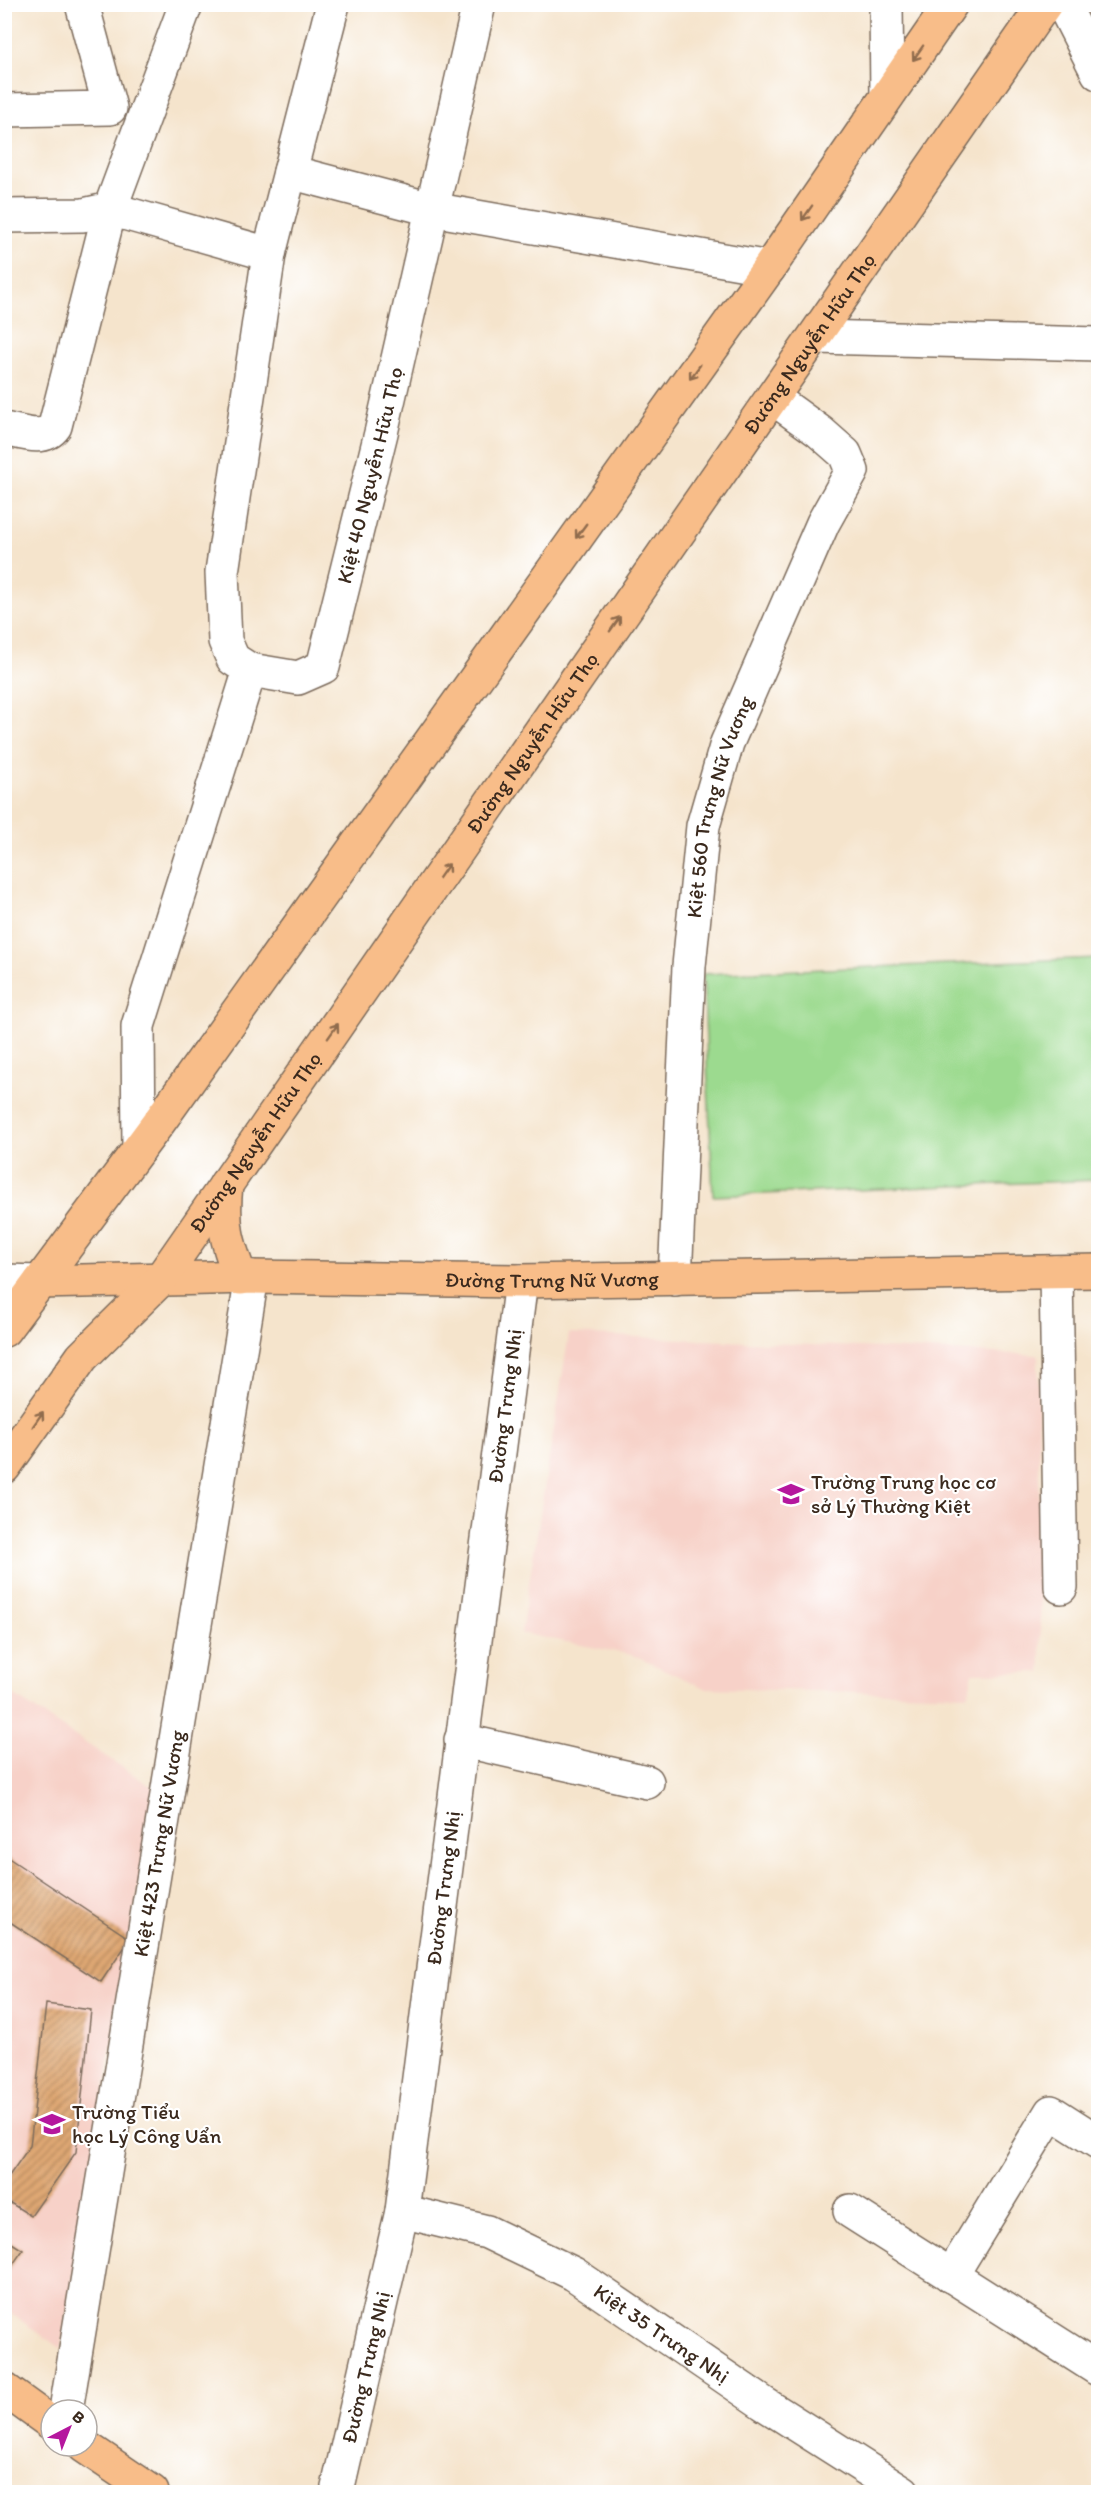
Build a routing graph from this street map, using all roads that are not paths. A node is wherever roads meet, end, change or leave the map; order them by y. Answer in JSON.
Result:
{"nodes":[{"id":1,"x":82,"y":4,"type":"edge"},
{"id":2,"x":186,"y":4,"type":"edge"},
{"id":3,"x":333,"y":4,"type":"edge"},
{"id":4,"x":479,"y":4,"type":"edge"},
{"id":5,"x":886,"y":4,"type":"edge"},
{"id":6,"x":951,"y":4,"type":"edge"},
{"id":7,"x":1045,"y":4,"type":"edge"},
{"id":8,"x":1063,"y":4,"type":"edge"},
{"id":9,"x":1098,"y":73,"type":"edge"},
{"id":10,"x":888,"y":96,"type":"junction"},
{"id":11,"x":4,"y":110,"type":"edge"},
{"id":12,"x":290,"y":172,"type":"junction"},
{"id":13,"x":110,"y":208,"type":"junction"},
{"id":14,"x":431,"y":209,"type":"junction"},
{"id":15,"x":4,"y":216,"type":"edge"},
{"id":16,"x":269,"y":254,"type":"junction"},
{"id":17,"x":769,"y":268,"type":"junction"},
{"id":18,"x":816,"y":337,"type":"junction"},
{"id":19,"x":1098,"y":344,"type":"edge"},
{"id":20,"x":773,"y":398,"type":"junction"},
{"id":21,"x":4,"y":429,"type":"edge"},
{"id":22,"x":250,"y":670,"type":"junction"},
{"id":23,"x":139,"y":1149,"type":"junction"},
{"id":24,"x":226,"y":1184,"type":"junction"},
{"id":25,"x":1098,"y":1271,"type":"edge"},
{"id":26,"x":1056,"y":1272,"type":"junction"},
{"id":27,"x":246,"y":1278,"type":"junction"},
{"id":28,"x":675,"y":1279,"type":"junction"},
{"id":29,"x":160,"y":1280,"type":"junction"},
{"id":30,"x":4,"y":1281,"type":"edge"},
{"id":31,"x":521,"y":1281,"type":"junction"},
{"id":32,"x":40,"y":1282,"type":"junction"},
{"id":33,"x":4,"y":1330,"type":"edge"},
{"id":34,"x":4,"y":1467,"type":"edge"},
{"id":35,"x":1061,"y":1587,"type":"dead end"},
{"id":36,"x":461,"y":1740,"type":"junction"},
{"id":37,"x":647,"y":1782,"type":"dead end"},
{"id":38,"x":1098,"y":2142,"type":"edge"},
{"id":39,"x":402,"y":2211,"type":"junction"},
{"id":40,"x":850,"y":2211,"type":"dead end"},
{"id":41,"x":951,"y":2276,"type":"junction"},
{"id":42,"x":1098,"y":2369,"type":"edge"},
{"id":43,"x":4,"y":2390,"type":"edge"},
{"id":44,"x":68,"y":2398,"type":"edge"},
{"id":45,"x":39,"y":2415,"type":"edge"},
{"id":46,"x":99,"y":2456,"type":"edge"},
{"id":47,"x":152,"y":2493,"type":"edge"},
{"id":48,"x":337,"y":2493,"type":"edge"},
{"id":49,"x":903,"y":2493,"type":"edge"}],
"edges":[{"from":1,"to":11,"type":"street"},
{"from":2,"to":13,"type":"street"},
{"from":3,"to":12,"type":"street"},
{"from":4,"to":14,"type":"street","name":"Kiệt 40 Nguyễn Hữu Thọ"},
{"from":5,"to":10,"type":"street"},
{"from":6,"to":10,"type":"main road","one_way":true},
{"from":7,"to":18,"type":"main road","name":"Đường Nguyễn Hữu Thọ"},
{"from":8,"to":9,"type":"street"},
{"from":10,"to":17,"type":"main road","one_way":true},
{"from":12,"to":14,"type":"street"},
{"from":12,"to":16,"type":"street"},
{"from":13,"to":15,"type":"street"},
{"from":13,"to":16,"type":"street"},
{"from":13,"to":21,"type":"street"},
{"from":14,"to":17,"type":"street"},
{"from":14,"to":22,"type":"street","name":"Kiệt 40 Nguyễn Hữu Thọ"},
{"from":16,"to":22,"type":"street"},
{"from":17,"to":23,"type":"main road","one_way":true},
{"from":18,"to":19,"type":"street"},
{"from":18,"to":20,"type":"main road","name":"Đường Nguyễn Hữu Thọ"},
{"from":24,"to":20,"type":"main road","name":"Đường Nguyễn Hữu Thọ","one_way":true},
{"from":20,"to":28,"type":"street","name":"Kiệt 560 Trưng Nữ Vương"},
{"from":22,"to":23,"type":"street"},
{"from":23,"to":32,"type":"main road"},
{"from":24,"to":27,"type":"main road"},
{"from":24,"to":29,"type":"main road","name":"Đường Nguyễn Hữu Thọ"},
{"from":25,"to":26,"type":"main road","name":"Đường Trưng Nữ Vương"},
{"from":26,"to":28,"type":"main road","name":"Đường Trưng Nữ Vương"},
{"from":26,"to":35,"type":"street"},
{"from":27,"to":29,"type":"main road","name":"Đường Trưng Nữ Vương"},
{"from":27,"to":31,"type":"main road","name":"Đường Trưng Nữ Vương"},
{"from":27,"to":44,"type":"street","name":"Kiệt 423 Trưng Nữ Vương"},
{"from":28,"to":31,"type":"main road","name":"Đường Trưng Nữ Vương"},
{"from":29,"to":32,"type":"main road","name":"Đường Trưng Nữ Vương"},
{"from":34,"to":29,"type":"main road","name":"Đường Nguyễn Hữu Thọ","one_way":true},
{"from":30,"to":32,"type":"street","name":"Đường Trưng Nữ Vương"},
{"from":31,"to":36,"type":"street","name":"Đường Trưng Nhị"},
{"from":32,"to":33,"type":"main road"},
{"from":36,"to":37,"type":"street"},
{"from":36,"to":39,"type":"street","name":"Đường Trưng Nhị"},
{"from":38,"to":41,"type":"street"},
{"from":39,"to":48,"type":"street","name":"Đường Trưng Nhị"},
{"from":39,"to":49,"type":"street","name":"Kiệt 35 Trưng Nhị"},
{"from":40,"to":41,"type":"street"},
{"from":41,"to":42,"type":"street"},
{"from":43,"to":45,"type":"main road"},
{"from":46,"to":47,"type":"main road"}]}
